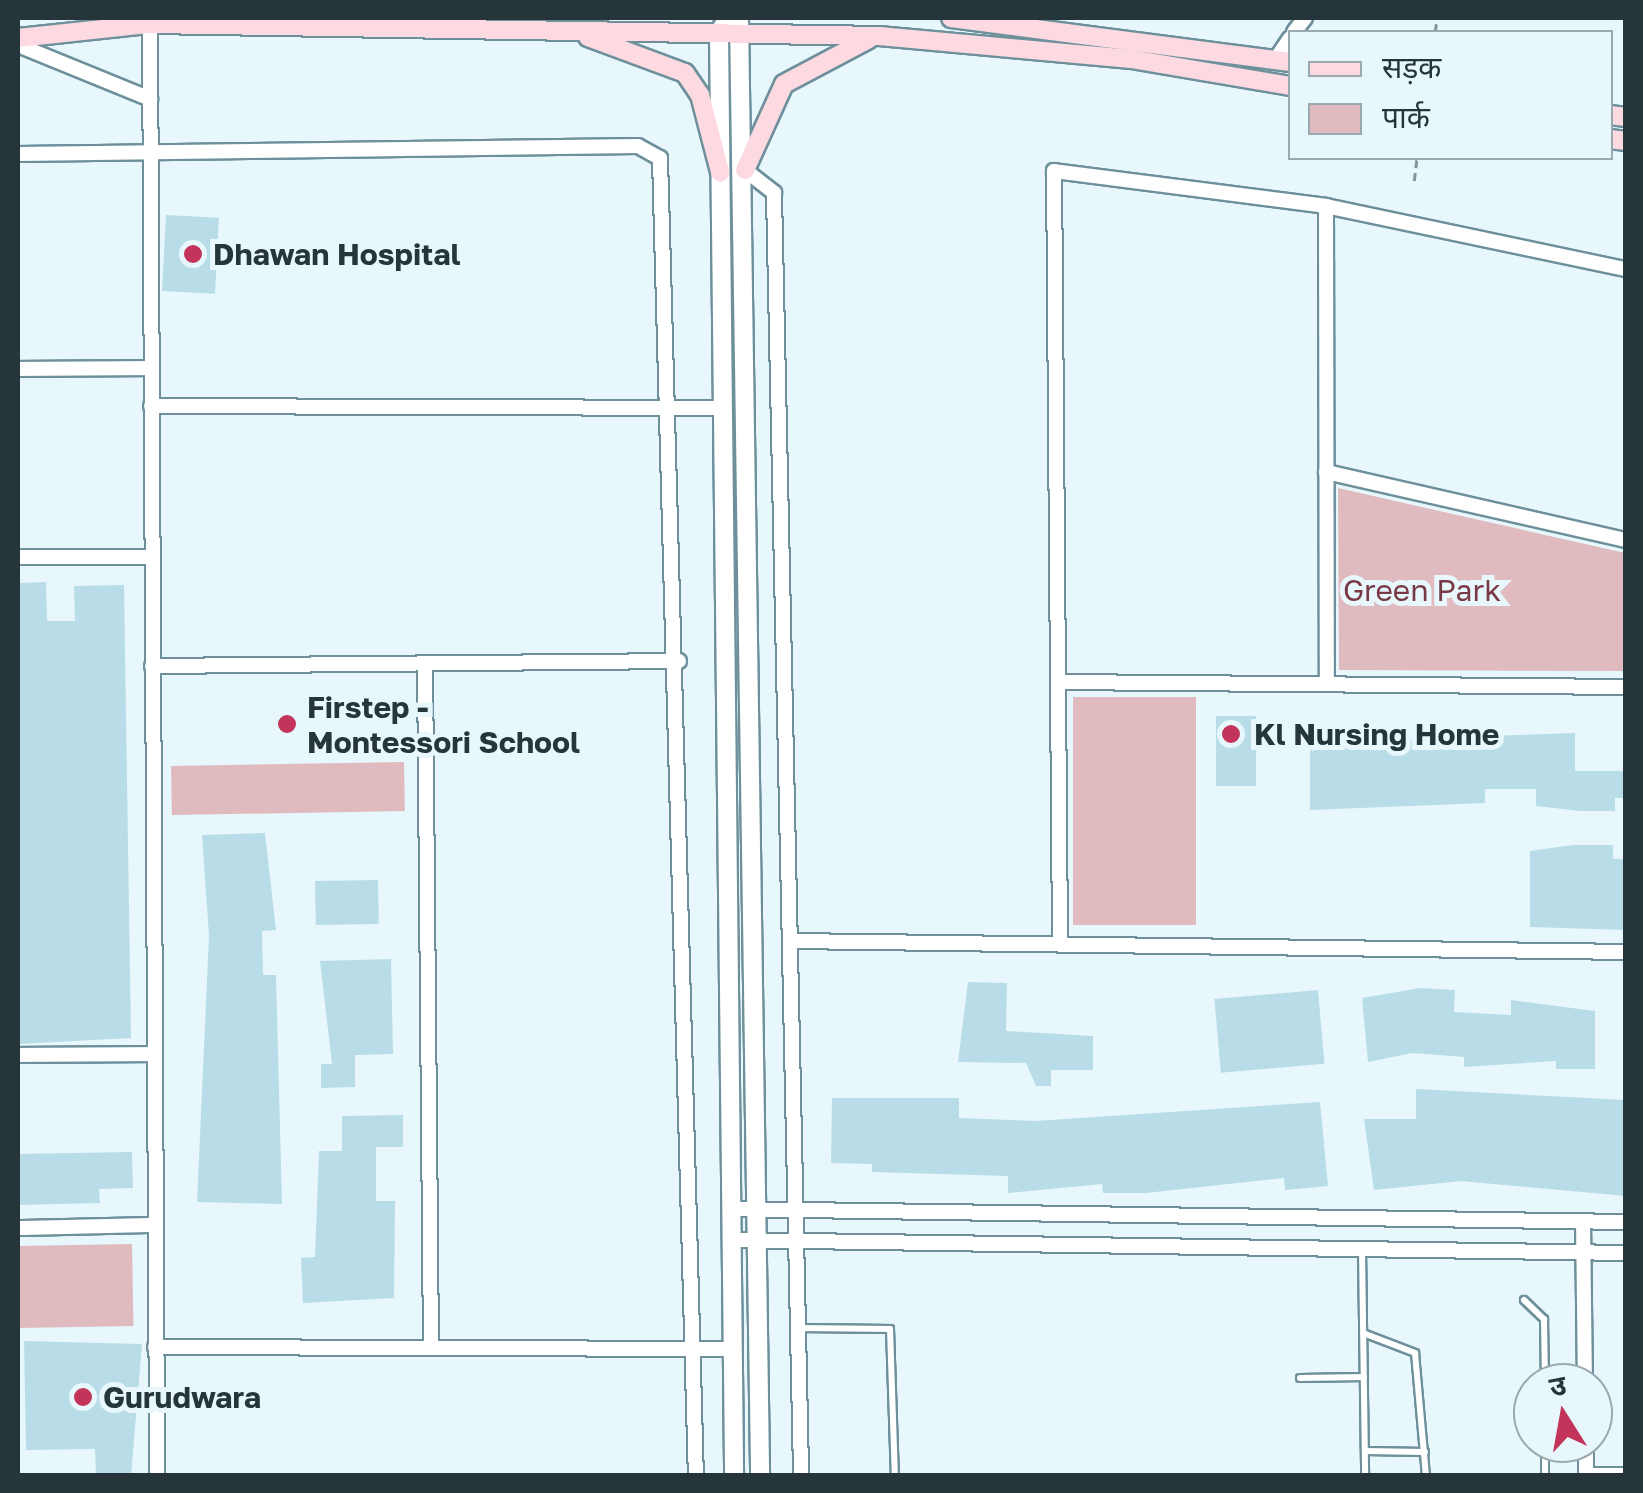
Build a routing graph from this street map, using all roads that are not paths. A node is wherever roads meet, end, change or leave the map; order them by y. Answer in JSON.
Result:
{"nodes":[{"id":1,"x":951,"y":18,"type":"edge"},
{"id":2,"x":150,"y":24,"type":"junction"},
{"id":3,"x":723,"y":25,"type":"edge"},
{"id":4,"x":741,"y":25,"type":"edge"},
{"id":5,"x":568,"y":31,"type":"junction"},
{"id":6,"x":879,"y":36,"type":"junction"},
{"id":7,"x":18,"y":42,"type":"edge"},
{"id":8,"x":1283,"y":60,"type":"edge"},
{"id":9,"x":1288,"y":86,"type":"edge"},
{"id":10,"x":150,"y":99,"type":"junction"},
{"id":11,"x":18,"y":154,"type":"edge"},
{"id":12,"x":150,"y":154,"type":"junction"},
{"id":13,"x":745,"y":170,"type":"junction"},
{"id":14,"x":720,"y":172,"type":"junction"},
{"id":15,"x":1326,"y":206,"type":"junction"},
{"id":16,"x":1626,"y":269,"type":"edge"},
{"id":17,"x":151,"y":368,"type":"junction"},
{"id":18,"x":18,"y":369,"type":"edge"},
{"id":19,"x":151,"y":406,"type":"junction"},
{"id":20,"x":672,"y":408,"type":"junction"},
{"id":21,"x":722,"y":408,"type":"junction"},
{"id":22,"x":1326,"y":472,"type":"junction"},
{"id":23,"x":1626,"y":540,"type":"edge"},
{"id":24,"x":18,"y":557,"type":"edge"},
{"id":25,"x":152,"y":557,"type":"junction"},
{"id":26,"x":679,"y":662,"type":"junction"},
{"id":27,"x":424,"y":663,"type":"junction"},
{"id":28,"x":152,"y":666,"type":"junction"},
{"id":29,"x":1058,"y":682,"type":"junction"},
{"id":30,"x":1327,"y":684,"type":"junction"},
{"id":31,"x":1626,"y":687,"type":"edge"},
{"id":32,"x":791,"y":941,"type":"junction"},
{"id":33,"x":1060,"y":944,"type":"junction"},
{"id":34,"x":1626,"y":952,"type":"edge"},
{"id":35,"x":155,"y":1054,"type":"junction"},
{"id":36,"x":18,"y":1055,"type":"edge"},
{"id":37,"x":730,"y":1209,"type":"junction"},
{"id":38,"x":757,"y":1209,"type":"junction"},
{"id":39,"x":797,"y":1210,"type":"junction"},
{"id":40,"x":1583,"y":1221,"type":"junction"},
{"id":41,"x":1626,"y":1222,"type":"edge"},
{"id":42,"x":154,"y":1224,"type":"junction"},
{"id":43,"x":18,"y":1228,"type":"edge"},
{"id":44,"x":731,"y":1240,"type":"junction"},
{"id":45,"x":757,"y":1240,"type":"junction"},
{"id":46,"x":798,"y":1240,"type":"junction"},
{"id":47,"x":1362,"y":1249,"type":"junction"},
{"id":48,"x":1584,"y":1252,"type":"junction"},
{"id":49,"x":1626,"y":1253,"type":"edge"},
{"id":50,"x":1524,"y":1300,"type":"dead end"},
{"id":51,"x":799,"y":1328,"type":"junction"},
{"id":52,"x":1363,"y":1334,"type":"junction"},
{"id":53,"x":758,"y":1335,"type":"junction"},
{"id":54,"x":432,"y":1346,"type":"junction"},
{"id":55,"x":155,"y":1347,"type":"junction"},
{"id":56,"x":696,"y":1349,"type":"junction"},
{"id":57,"x":732,"y":1350,"type":"junction"},
{"id":58,"x":1544,"y":1363,"type":"edge"},
{"id":59,"x":1585,"y":1363,"type":"edge"},
{"id":60,"x":759,"y":1365,"type":"junction"},
{"id":61,"x":1364,"y":1377,"type":"junction"},
{"id":62,"x":1300,"y":1378,"type":"dead end"},
{"id":63,"x":1365,"y":1451,"type":"junction"},
{"id":64,"x":1425,"y":1452,"type":"junction"},
{"id":65,"x":1626,"y":1471,"type":"edge"},
{"id":66,"x":1586,"y":1474,"type":"edge"},
{"id":67,"x":157,"y":1476,"type":"edge"},
{"id":68,"x":696,"y":1476,"type":"edge"},
{"id":69,"x":734,"y":1476,"type":"edge"},
{"id":70,"x":760,"y":1476,"type":"edge"},
{"id":71,"x":801,"y":1476,"type":"edge"},
{"id":72,"x":895,"y":1476,"type":"edge"},
{"id":73,"x":1365,"y":1476,"type":"edge"},
{"id":74,"x":1426,"y":1476,"type":"edge"}],
"edges":[{"from":1,"to":8,"type":"main road"},
{"from":2,"to":5,"type":"main road"},
{"from":2,"to":7,"type":"main road"},
{"from":2,"to":10,"type":"street"},
{"from":3,"to":4,"type":"main road"},
{"from":3,"to":5,"type":"main road"},
{"from":3,"to":14,"type":"street"},
{"from":4,"to":6,"type":"main road"},
{"from":4,"to":13,"type":"street"},
{"from":5,"to":14,"type":"main road"},
{"from":6,"to":9,"type":"main road"},
{"from":6,"to":13,"type":"main road"},
{"from":7,"to":10,"type":"street"},
{"from":10,"to":12,"type":"street"},
{"from":11,"to":12,"type":"street"},
{"from":12,"to":17,"type":"street"},
{"from":12,"to":20,"type":"street"},
{"from":13,"to":32,"type":"street"},
{"from":13,"to":38,"type":"street"},
{"from":14,"to":21,"type":"street"},
{"from":15,"to":16,"type":"street"},
{"from":15,"to":22,"type":"street"},
{"from":15,"to":29,"type":"street"},
{"from":17,"to":18,"type":"street"},
{"from":17,"to":19,"type":"street"},
{"from":19,"to":20,"type":"street"},
{"from":19,"to":25,"type":"street"},
{"from":20,"to":21,"type":"street"},
{"from":20,"to":26,"type":"street"},
{"from":21,"to":37,"type":"street"},
{"from":22,"to":23,"type":"street"},
{"from":22,"to":30,"type":"street"},
{"from":24,"to":25,"type":"street"},
{"from":25,"to":28,"type":"street"},
{"from":26,"to":27,"type":"street"},
{"from":26,"to":56,"type":"street"},
{"from":27,"to":28,"type":"street"},
{"from":27,"to":54,"type":"street"},
{"from":28,"to":35,"type":"street"},
{"from":29,"to":30,"type":"street"},
{"from":29,"to":33,"type":"street"},
{"from":30,"to":31,"type":"street"},
{"from":32,"to":33,"type":"street"},
{"from":32,"to":39,"type":"street"},
{"from":33,"to":34,"type":"street"},
{"from":35,"to":36,"type":"street"},
{"from":35,"to":42,"type":"street"},
{"from":37,"to":38,"type":"street"},
{"from":37,"to":44,"type":"street"},
{"from":38,"to":39,"type":"street"},
{"from":38,"to":45,"type":"street"},
{"from":39,"to":40,"type":"street"},
{"from":39,"to":46,"type":"street"},
{"from":40,"to":41,"type":"street"},
{"from":40,"to":48,"type":"street"},
{"from":42,"to":43,"type":"street"},
{"from":42,"to":55,"type":"street"},
{"from":44,"to":45,"type":"street"},
{"from":44,"to":57,"type":"street"},
{"from":45,"to":46,"type":"street"},
{"from":45,"to":53,"type":"street"},
{"from":46,"to":47,"type":"street"},
{"from":46,"to":51,"type":"street"},
{"from":47,"to":48,"type":"street"},
{"from":47,"to":52,"type":"lane"},
{"from":48,"to":49,"type":"street"},
{"from":48,"to":59,"type":"street"},
{"from":50,"to":58,"type":"lane"},
{"from":51,"to":71,"type":"street"},
{"from":51,"to":72,"type":"lane"},
{"from":52,"to":61,"type":"lane"},
{"from":52,"to":64,"type":"lane"},
{"from":53,"to":57,"type":"street"},
{"from":53,"to":60,"type":"street"},
{"from":54,"to":55,"type":"street"},
{"from":54,"to":56,"type":"street"},
{"from":55,"to":67,"type":"street"},
{"from":56,"to":57,"type":"street"},
{"from":56,"to":68,"type":"street"},
{"from":57,"to":60,"type":"street"},
{"from":57,"to":69,"type":"street"},
{"from":60,"to":70,"type":"street"},
{"from":61,"to":62,"type":"lane"},
{"from":61,"to":63,"type":"lane"},
{"from":63,"to":64,"type":"lane"},
{"from":63,"to":73,"type":"lane"},
{"from":64,"to":74,"type":"lane"},
{"from":65,"to":66,"type":"lane"}]}
